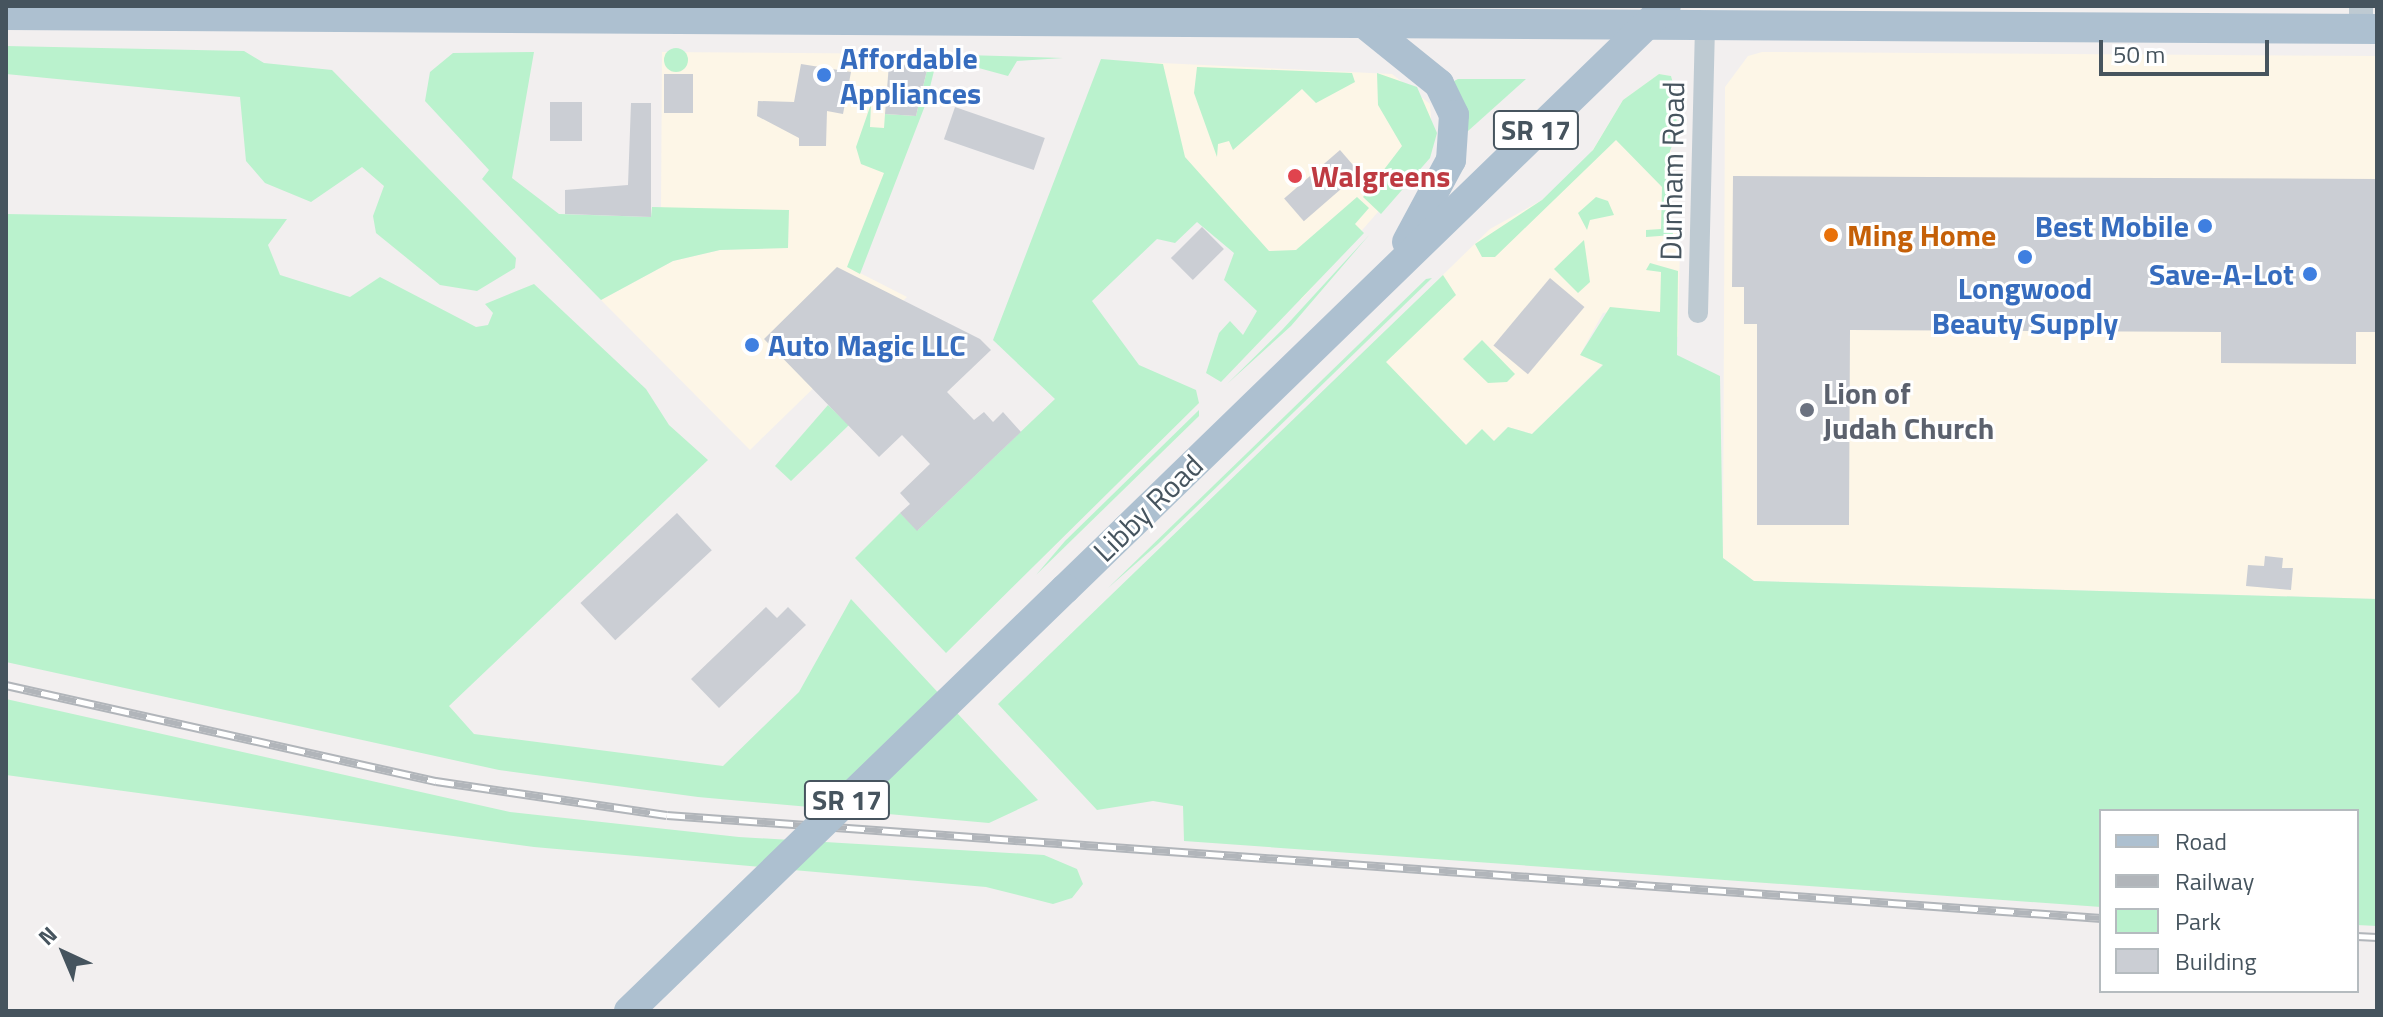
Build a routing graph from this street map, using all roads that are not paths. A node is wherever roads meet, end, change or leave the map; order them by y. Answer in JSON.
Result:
{"nodes":[{"id":1,"x":1666,"y":6,"type":"edge"},
{"id":2,"x":352,"y":12,"type":"edge"},
{"id":3,"x":610,"y":13,"type":"edge"},
{"id":4,"x":900,"y":14,"type":"edge"},
{"id":5,"x":6,"y":15,"type":"edge"},
{"id":6,"x":1144,"y":15,"type":"edge"},
{"id":7,"x":2367,"y":22,"type":"edge"},
{"id":8,"x":1366,"y":25,"type":"junction"},
{"id":9,"x":1642,"y":30,"type":"junction"},
{"id":10,"x":1705,"y":31,"type":"junction"},
{"id":11,"x":1391,"y":272,"type":"junction"},
{"id":12,"x":1698,"y":313,"type":"dead end"},
{"id":13,"x":629,"y":1011,"type":"edge"}],
"edges":[{"from":1,"to":9,"type":"main road","name":"Libby Road","number":"SR 17"},
{"from":2,"to":3,"type":"main road"},
{"from":2,"to":5,"type":"main road"},
{"from":3,"to":4,"type":"main road"},
{"from":4,"to":6,"type":"main road"},
{"from":6,"to":8,"type":"main road"},
{"from":7,"to":10,"type":"main road"},
{"from":8,"to":9,"type":"main road"},
{"from":8,"to":11,"type":"main road"},
{"from":9,"to":10,"type":"main road"},
{"from":9,"to":11,"type":"main road","name":"Libby Road","number":"SR 17"},
{"from":10,"to":12,"type":"street","name":"Dunham Road"},
{"from":11,"to":13,"type":"main road","name":"Libby Road","number":"SR 17","bridge":true}]}
